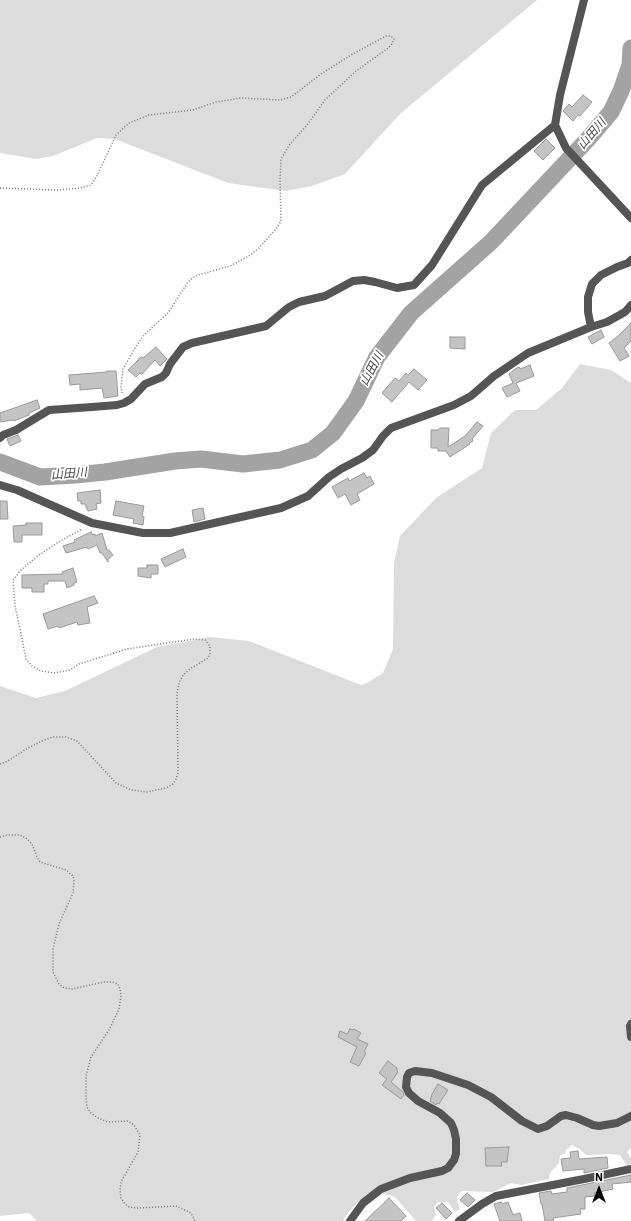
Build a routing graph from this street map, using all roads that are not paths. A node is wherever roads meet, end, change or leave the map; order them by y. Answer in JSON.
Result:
{"nodes":[{"id":1,"x":584,"y":0,"type":"edge"},
{"id":2,"x":555,"y":125,"type":"junction"},
{"id":3,"x":631,"y":218,"type":"edge"},
{"id":4,"x":631,"y":260,"type":"edge"},
{"id":5,"x":631,"y":305,"type":"edge"},
{"id":6,"x":591,"y":327,"type":"junction"},
{"id":7,"x":0,"y":438,"type":"edge"},
{"id":8,"x":0,"y":485,"type":"edge"},
{"id":9,"x":631,"y":1024,"type":"edge"},
{"id":10,"x":631,"y":1037,"type":"edge"},
{"id":11,"x":631,"y":1116,"type":"edge"},
{"id":12,"x":631,"y":1169,"type":"edge"},
{"id":13,"x":350,"y":1221,"type":"edge"},
{"id":14,"x":459,"y":1221,"type":"edge"}],
"edges":[{"from":1,"to":2,"type":"street"},
{"from":2,"to":3,"type":"street"},
{"from":2,"to":7,"type":"street"},
{"from":4,"to":6,"type":"street"},
{"from":5,"to":6,"type":"street"},
{"from":6,"to":8,"type":"street"},
{"from":9,"to":10,"type":"street"},
{"from":11,"to":13,"type":"street"},
{"from":12,"to":14,"type":"street"}]}
